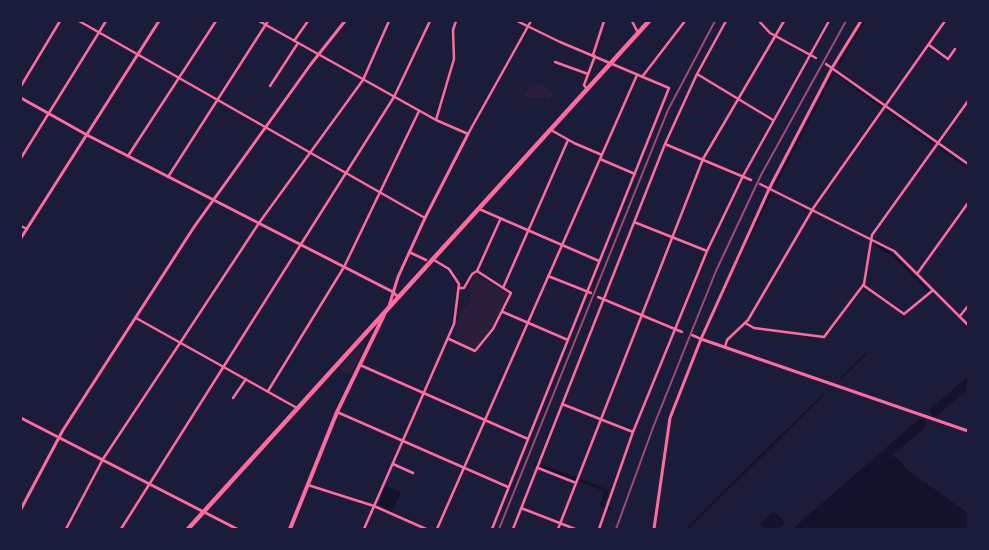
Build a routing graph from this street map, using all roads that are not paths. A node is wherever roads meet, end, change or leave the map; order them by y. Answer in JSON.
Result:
{"nodes":[{"id":1,"x":60,"y":21,"type":"edge"},
{"id":2,"x":79,"y":21,"type":"edge"},
{"id":3,"x":106,"y":21,"type":"edge"},
{"id":4,"x":159,"y":21,"type":"edge"},
{"id":5,"x":216,"y":21,"type":"edge"},
{"id":6,"x":259,"y":21,"type":"edge"},
{"id":7,"x":268,"y":21,"type":"edge"},
{"id":8,"x":308,"y":21,"type":"edge"},
{"id":9,"x":345,"y":21,"type":"edge"},
{"id":10,"x":389,"y":21,"type":"edge"},
{"id":11,"x":430,"y":21,"type":"edge"},
{"id":12,"x":456,"y":21,"type":"edge"},
{"id":13,"x":517,"y":21,"type":"edge"},
{"id":14,"x":531,"y":21,"type":"edge"},
{"id":15,"x":604,"y":21,"type":"edge"},
{"id":16,"x":632,"y":21,"type":"edge"},
{"id":17,"x":649,"y":21,"type":"edge"},
{"id":18,"x":685,"y":21,"type":"edge"},
{"id":19,"x":726,"y":21,"type":"edge"},
{"id":20,"x":759,"y":21,"type":"edge"},
{"id":21,"x":784,"y":21,"type":"edge"},
{"id":22,"x":829,"y":21,"type":"edge"},
{"id":23,"x":860,"y":21,"type":"edge"},
{"id":24,"x":945,"y":21,"type":"edge"},
{"id":25,"x":266,"y":25,"type":"junction"},
{"id":26,"x":528,"y":27,"type":"junction"},
{"id":27,"x":99,"y":33,"type":"junction"},
{"id":28,"x":638,"y":34,"type":"junction"},
{"id":29,"x":775,"y":36,"type":"junction"},
{"id":30,"x":294,"y":41,"type":"junction"},
{"id":31,"x":298,"y":43,"type":"junction"},
{"id":32,"x":928,"y":45,"type":"junction"},
{"id":33,"x":955,"y":49,"type":"dead end"},
{"id":34,"x":318,"y":54,"type":"junction"},
{"id":35,"x":809,"y":54,"type":"junction"},
{"id":36,"x":138,"y":55,"type":"junction"},
{"id":37,"x":594,"y":56,"type":"junction"},
{"id":38,"x":816,"y":58,"type":"dead end"},
{"id":39,"x":555,"y":62,"type":"dead end"},
{"id":40,"x":611,"y":64,"type":"junction"},
{"id":41,"x":826,"y":64,"type":"dead end"},
{"id":42,"x":832,"y":68,"type":"junction"},
{"id":43,"x":588,"y":74,"type":"junction"},
{"id":44,"x":696,"y":74,"type":"junction"},
{"id":45,"x":637,"y":75,"type":"junction"},
{"id":46,"x":642,"y":77,"type":"junction"},
{"id":47,"x":179,"y":78,"type":"junction"},
{"id":48,"x":363,"y":80,"type":"junction"},
{"id":49,"x":21,"y":86,"type":"edge"},
{"id":50,"x":270,"y":86,"type":"dead end"},
{"id":51,"x":588,"y":89,"type":"junction"},
{"id":52,"x":394,"y":97,"type":"junction"},
{"id":53,"x":21,"y":98,"type":"edge"},
{"id":54,"x":738,"y":99,"type":"junction"},
{"id":55,"x":218,"y":100,"type":"junction"},
{"id":56,"x":968,"y":101,"type":"edge"},
{"id":57,"x":886,"y":105,"type":"junction"},
{"id":58,"x":419,"y":111,"type":"junction"},
{"id":59,"x":49,"y":114,"type":"junction"},
{"id":60,"x":436,"y":120,"type":"junction"},
{"id":61,"x":773,"y":120,"type":"junction"},
{"id":62,"x":266,"y":127,"type":"junction"},
{"id":63,"x":551,"y":130,"type":"junction"},
{"id":64,"x":468,"y":134,"type":"junction"},
{"id":65,"x":87,"y":135,"type":"junction"},
{"id":66,"x":568,"y":140,"type":"junction"},
{"id":67,"x":938,"y":142,"type":"junction"},
{"id":68,"x":665,"y":144,"type":"junction"},
{"id":69,"x":310,"y":153,"type":"junction"},
{"id":70,"x":602,"y":155,"type":"junction"},
{"id":71,"x":128,"y":156,"type":"junction"},
{"id":72,"x":21,"y":158,"type":"edge"},
{"id":73,"x":600,"y":159,"type":"junction"},
{"id":74,"x":702,"y":159,"type":"junction"},
{"id":75,"x":968,"y":164,"type":"edge"},
{"id":76,"x":346,"y":174,"type":"junction"},
{"id":77,"x":635,"y":174,"type":"junction"},
{"id":78,"x":168,"y":176,"type":"junction"},
{"id":79,"x":743,"y":176,"type":"junction"},
{"id":80,"x":751,"y":180,"type":"dead end"},
{"id":81,"x":760,"y":184,"type":"dead end"},
{"id":82,"x":769,"y":189,"type":"junction"},
{"id":83,"x":380,"y":193,"type":"junction"},
{"id":84,"x":214,"y":200,"type":"junction"},
{"id":85,"x":968,"y":203,"type":"edge"},
{"id":86,"x":479,"y":209,"type":"junction"},
{"id":87,"x":812,"y":210,"type":"junction"},
{"id":88,"x":424,"y":218,"type":"junction"},
{"id":89,"x":500,"y":220,"type":"junction"},
{"id":90,"x":634,"y":222,"type":"junction"},
{"id":91,"x":259,"y":223,"type":"junction"},
{"id":92,"x":21,"y":226,"type":"edge"},
{"id":93,"x":26,"y":229,"type":"junction"},
{"id":94,"x":528,"y":232,"type":"junction"},
{"id":95,"x":672,"y":237,"type":"junction"},
{"id":96,"x":21,"y":238,"type":"edge"},
{"id":97,"x":871,"y":240,"type":"junction"},
{"id":98,"x":302,"y":245,"type":"junction"},
{"id":99,"x":562,"y":245,"type":"junction"},
{"id":100,"x":707,"y":250,"type":"junction"},
{"id":101,"x":409,"y":252,"type":"junction"},
{"id":102,"x":426,"y":260,"type":"dead end"},
{"id":103,"x":434,"y":260,"type":"junction"},
{"id":104,"x":599,"y":261,"type":"junction"},
{"id":105,"x":344,"y":267,"type":"junction"},
{"id":106,"x":477,"y":271,"type":"junction"},
{"id":107,"x":917,"y":274,"type":"junction"},
{"id":108,"x":548,"y":276,"type":"junction"},
{"id":109,"x":863,"y":285,"type":"junction"},
{"id":110,"x":459,"y":288,"type":"junction"},
{"id":111,"x":503,"y":288,"type":"junction"},
{"id":112,"x":933,"y":290,"type":"junction"},
{"id":113,"x":393,"y":292,"type":"junction"},
{"id":114,"x":591,"y":293,"type":"dead end"},
{"id":115,"x":598,"y":296,"type":"dead end"},
{"id":116,"x":399,"y":297,"type":"junction"},
{"id":117,"x":968,"y":306,"type":"edge"},
{"id":118,"x":388,"y":309,"type":"junction"},
{"id":119,"x":503,"y":312,"type":"junction"},
{"id":120,"x":642,"y":315,"type":"junction"},
{"id":121,"x":959,"y":317,"type":"junction"},
{"id":122,"x":136,"y":318,"type":"junction"},
{"id":123,"x":528,"y":322,"type":"junction"},
{"id":124,"x":745,"y":323,"type":"junction"},
{"id":125,"x":968,"y":325,"type":"edge"},
{"id":126,"x":674,"y":328,"type":"junction"},
{"id":127,"x":682,"y":332,"type":"dead end"},
{"id":128,"x":692,"y":335,"type":"dead end"},
{"id":129,"x":449,"y":339,"type":"junction"},
{"id":130,"x":701,"y":339,"type":"junction"},
{"id":131,"x":568,"y":340,"type":"junction"},
{"id":132,"x":180,"y":343,"type":"junction"},
{"id":133,"x":725,"y":348,"type":"junction"},
{"id":134,"x":359,"y":365,"type":"junction"},
{"id":135,"x":224,"y":368,"type":"junction"},
{"id":136,"x":246,"y":379,"type":"junction"},
{"id":137,"x":268,"y":391,"type":"junction"},
{"id":138,"x":425,"y":394,"type":"junction"},
{"id":139,"x":233,"y":398,"type":"dead end"},
{"id":140,"x":562,"y":404,"type":"junction"},
{"id":141,"x":298,"y":409,"type":"junction"},
{"id":142,"x":337,"y":412,"type":"junction"},
{"id":143,"x":21,"y":418,"type":"edge"},
{"id":144,"x":601,"y":419,"type":"junction"},
{"id":145,"x":485,"y":420,"type":"junction"},
{"id":146,"x":968,"y":431,"type":"edge"},
{"id":147,"x":633,"y":432,"type":"junction"},
{"id":148,"x":59,"y":438,"type":"junction"},
{"id":149,"x":528,"y":439,"type":"junction"},
{"id":150,"x":403,"y":441,"type":"junction"},
{"id":151,"x":103,"y":459,"type":"junction"},
{"id":152,"x":393,"y":464,"type":"junction"},
{"id":153,"x":538,"y":467,"type":"junction"},
{"id":154,"x":464,"y":468,"type":"junction"},
{"id":155,"x":414,"y":473,"type":"dead end"},
{"id":156,"x":576,"y":482,"type":"junction"},
{"id":157,"x":150,"y":483,"type":"junction"},
{"id":158,"x":308,"y":485,"type":"junction"},
{"id":159,"x":508,"y":487,"type":"junction"},
{"id":160,"x":374,"y":506,"type":"junction"},
{"id":161,"x":521,"y":508,"type":"junction"},
{"id":162,"x":21,"y":509,"type":"edge"},
{"id":163,"x":204,"y":511,"type":"junction"},
{"id":164,"x":561,"y":523,"type":"junction"},
{"id":165,"x":232,"y":528,"type":"edge"},
{"id":166,"x":66,"y":529,"type":"edge"},
{"id":167,"x":121,"y":529,"type":"edge"},
{"id":168,"x":188,"y":529,"type":"edge"},
{"id":169,"x":237,"y":529,"type":"edge"},
{"id":170,"x":290,"y":529,"type":"edge"},
{"id":171,"x":364,"y":529,"type":"edge"},
{"id":172,"x":426,"y":529,"type":"edge"},
{"id":173,"x":437,"y":529,"type":"edge"},
{"id":174,"x":492,"y":529,"type":"edge"},
{"id":175,"x":513,"y":529,"type":"edge"},
{"id":176,"x":558,"y":529,"type":"edge"},
{"id":177,"x":575,"y":529,"type":"edge"},
{"id":178,"x":599,"y":529,"type":"edge"},
{"id":179,"x":654,"y":529,"type":"edge"}],
"edges":[{"from":1,"to":49,"type":"street"},
{"from":2,"to":27,"type":"street"},
{"from":3,"to":27,"type":"street"},
{"from":4,"to":36,"type":"street"},
{"from":5,"to":47,"type":"street"},
{"from":6,"to":25,"type":"street"},
{"from":7,"to":25,"type":"street"},
{"from":8,"to":30,"type":"street"},
{"from":9,"to":34,"type":"street"},
{"from":10,"to":48,"type":"street"},
{"from":11,"to":52,"type":"street"},
{"from":12,"to":60,"type":"street"},
{"from":13,"to":26,"type":"street"},
{"from":14,"to":26,"type":"street"},
{"from":15,"to":37,"type":"street"},
{"from":16,"to":28,"type":"street"},
{"from":17,"to":28,"type":"highway"},
{"from":18,"to":46,"type":"street"},
{"from":19,"to":44,"type":"street"},
{"from":20,"to":29,"type":"street"},
{"from":21,"to":29,"type":"street"},
{"from":22,"to":35,"type":"street"},
{"from":23,"to":42,"type":"street"},
{"from":24,"to":32,"type":"street"},
{"from":25,"to":30,"type":"street"},
{"from":25,"to":55,"type":"street"},
{"from":26,"to":37,"type":"street"},
{"from":26,"to":64,"type":"street"},
{"from":27,"to":36,"type":"street"},
{"from":27,"to":59,"type":"street"},
{"from":28,"to":40,"type":"highway"},
{"from":29,"to":35,"type":"street"},
{"from":29,"to":54,"type":"street"},
{"from":30,"to":31,"type":"street"},
{"from":31,"to":34,"type":"street"},
{"from":31,"to":50,"type":"street"},
{"from":32,"to":33,"type":"street"},
{"from":32,"to":57,"type":"street"},
{"from":34,"to":48,"type":"street"},
{"from":34,"to":62,"type":"street"},
{"from":35,"to":38,"type":"street"},
{"from":35,"to":61,"type":"street"},
{"from":36,"to":47,"type":"street"},
{"from":36,"to":65,"type":"street"},
{"from":37,"to":40,"type":"street"},
{"from":37,"to":43,"type":"street"},
{"from":39,"to":43,"type":"street"},
{"from":40,"to":45,"type":"street"},
{"from":40,"to":51,"type":"highway"},
{"from":41,"to":42,"type":"street"},
{"from":42,"to":57,"type":"street"},
{"from":42,"to":82,"type":"street"},
{"from":43,"to":51,"type":"street"},
{"from":44,"to":54,"type":"street"},
{"from":44,"to":68,"type":"street"},
{"from":45,"to":46,"type":"street"},
{"from":45,"to":70,"type":"street"},
{"from":46,"to":77,"type":"street"},
{"from":47,"to":55,"type":"street"},
{"from":47,"to":71,"type":"street"},
{"from":48,"to":52,"type":"street"},
{"from":48,"to":69,"type":"street"},
{"from":51,"to":63,"type":"highway"},
{"from":52,"to":58,"type":"street"},
{"from":52,"to":76,"type":"street"},
{"from":53,"to":59,"type":"street"},
{"from":54,"to":61,"type":"street"},
{"from":54,"to":74,"type":"street"},
{"from":55,"to":62,"type":"street"},
{"from":55,"to":78,"type":"street"},
{"from":56,"to":67,"type":"street"},
{"from":57,"to":67,"type":"street"},
{"from":57,"to":87,"type":"street"},
{"from":58,"to":60,"type":"street"},
{"from":58,"to":83,"type":"street"},
{"from":59,"to":65,"type":"street"},
{"from":59,"to":72,"type":"street"},
{"from":60,"to":64,"type":"street"},
{"from":61,"to":79,"type":"street"},
{"from":62,"to":69,"type":"street"},
{"from":62,"to":84,"type":"street"},
{"from":63,"to":66,"type":"street"},
{"from":63,"to":86,"type":"highway"},
{"from":64,"to":88,"type":"street"},
{"from":65,"to":71,"type":"street"},
{"from":65,"to":93,"type":"street"},
{"from":66,"to":70,"type":"street"},
{"from":66,"to":94,"type":"street"},
{"from":67,"to":75,"type":"street"},
{"from":67,"to":97,"type":"street"},
{"from":68,"to":74,"type":"street"},
{"from":68,"to":90,"type":"street"},
{"from":69,"to":76,"type":"street"},
{"from":69,"to":91,"type":"street"},
{"from":70,"to":73,"type":"street"},
{"from":71,"to":78,"type":"street"},
{"from":73,"to":77,"type":"street"},
{"from":73,"to":99,"type":"street"},
{"from":74,"to":79,"type":"street"},
{"from":74,"to":95,"type":"street"},
{"from":76,"to":83,"type":"street"},
{"from":76,"to":98,"type":"street"},
{"from":77,"to":104,"type":"street"},
{"from":78,"to":84,"type":"street"},
{"from":79,"to":80,"type":"street"},
{"from":79,"to":100,"type":"street"},
{"from":81,"to":82,"type":"street"},
{"from":82,"to":87,"type":"street"},
{"from":82,"to":130,"type":"street"},
{"from":83,"to":88,"type":"street"},
{"from":83,"to":105,"type":"street"},
{"from":84,"to":91,"type":"street"},
{"from":84,"to":122,"type":"street"},
{"from":85,"to":107,"type":"street"},
{"from":86,"to":89,"type":"street"},
{"from":86,"to":103,"type":"highway"},
{"from":87,"to":97,"type":"street"},
{"from":87,"to":124,"type":"street"},
{"from":88,"to":101,"type":"street"},
{"from":89,"to":94,"type":"street"},
{"from":89,"to":106,"type":"street"},
{"from":90,"to":95,"type":"street"},
{"from":90,"to":140,"type":"street"},
{"from":91,"to":98,"type":"street"},
{"from":91,"to":132,"type":"street"},
{"from":92,"to":93,"type":"street"},
{"from":93,"to":96,"type":"street"},
{"from":94,"to":99,"type":"street"},
{"from":94,"to":111,"type":"street"},
{"from":95,"to":100,"type":"street"},
{"from":95,"to":120,"type":"street"},
{"from":97,"to":107,"type":"street"},
{"from":97,"to":109,"type":"street"},
{"from":98,"to":105,"type":"street"},
{"from":98,"to":135,"type":"street"},
{"from":99,"to":104,"type":"street"},
{"from":99,"to":108,"type":"street"},
{"from":100,"to":126,"type":"street"},
{"from":101,"to":102,"type":"street"},
{"from":101,"to":113,"type":"street"},
{"from":103,"to":110,"type":"street"},
{"from":103,"to":116,"type":"highway"},
{"from":104,"to":131,"type":"street"},
{"from":105,"to":113,"type":"street"},
{"from":105,"to":137,"type":"street"},
{"from":106,"to":110,"type":"street"},
{"from":106,"to":111,"type":"street"},
{"from":107,"to":112,"type":"street"},
{"from":108,"to":114,"type":"street"},
{"from":108,"to":123,"type":"street"},
{"from":109,"to":112,"type":"street"},
{"from":109,"to":124,"type":"street"},
{"from":110,"to":129,"type":"street"},
{"from":111,"to":119,"type":"street"},
{"from":112,"to":121,"type":"street"},
{"from":113,"to":116,"type":"street"},
{"from":113,"to":118,"type":"street"},
{"from":115,"to":120,"type":"street"},
{"from":116,"to":118,"type":"highway"},
{"from":117,"to":121,"type":"street"},
{"from":118,"to":134,"type":"main road"},
{"from":118,"to":141,"type":"highway"},
{"from":119,"to":123,"type":"street"},
{"from":119,"to":129,"type":"street"},
{"from":120,"to":126,"type":"street"},
{"from":120,"to":144,"type":"street"},
{"from":121,"to":125,"type":"street"},
{"from":122,"to":132,"type":"street"},
{"from":122,"to":148,"type":"street"},
{"from":123,"to":131,"type":"street"},
{"from":123,"to":145,"type":"street"},
{"from":124,"to":133,"type":"street"},
{"from":126,"to":127,"type":"street"},
{"from":126,"to":147,"type":"street"},
{"from":128,"to":130,"type":"street"},
{"from":129,"to":138,"type":"street"},
{"from":130,"to":133,"type":"street"},
{"from":130,"to":179,"type":"street"},
{"from":131,"to":149,"type":"street"},
{"from":132,"to":135,"type":"street"},
{"from":132,"to":151,"type":"street"},
{"from":133,"to":146,"type":"street"},
{"from":134,"to":138,"type":"street"},
{"from":134,"to":142,"type":"main road"},
{"from":135,"to":136,"type":"street"},
{"from":135,"to":157,"type":"street"},
{"from":136,"to":137,"type":"street"},
{"from":136,"to":139,"type":"street"},
{"from":137,"to":141,"type":"street"},
{"from":138,"to":145,"type":"street"},
{"from":138,"to":150,"type":"street"},
{"from":140,"to":144,"type":"street"},
{"from":140,"to":153,"type":"street"},
{"from":141,"to":163,"type":"highway"},
{"from":142,"to":150,"type":"street"},
{"from":142,"to":158,"type":"main road"},
{"from":143,"to":148,"type":"street"},
{"from":144,"to":147,"type":"street"},
{"from":144,"to":156,"type":"street"},
{"from":145,"to":149,"type":"street"},
{"from":145,"to":154,"type":"street"},
{"from":147,"to":178,"type":"street"},
{"from":148,"to":151,"type":"street"},
{"from":148,"to":162,"type":"street"},
{"from":149,"to":159,"type":"street"},
{"from":150,"to":152,"type":"street"},
{"from":150,"to":154,"type":"street"},
{"from":151,"to":157,"type":"street"},
{"from":151,"to":166,"type":"street"},
{"from":152,"to":155,"type":"street"},
{"from":152,"to":160,"type":"street"},
{"from":153,"to":156,"type":"street"},
{"from":153,"to":161,"type":"street"},
{"from":154,"to":159,"type":"street"},
{"from":154,"to":173,"type":"street"},
{"from":156,"to":164,"type":"street"},
{"from":157,"to":163,"type":"street"},
{"from":157,"to":167,"type":"street"},
{"from":158,"to":160,"type":"street"},
{"from":158,"to":170,"type":"main road"},
{"from":159,"to":174,"type":"street"},
{"from":160,"to":171,"type":"street"},
{"from":160,"to":172,"type":"street"},
{"from":161,"to":164,"type":"street"},
{"from":161,"to":175,"type":"street"},
{"from":163,"to":165,"type":"street"},
{"from":163,"to":168,"type":"highway"},
{"from":164,"to":176,"type":"street"},
{"from":164,"to":177,"type":"street"},
{"from":165,"to":169,"type":"street"}]}
